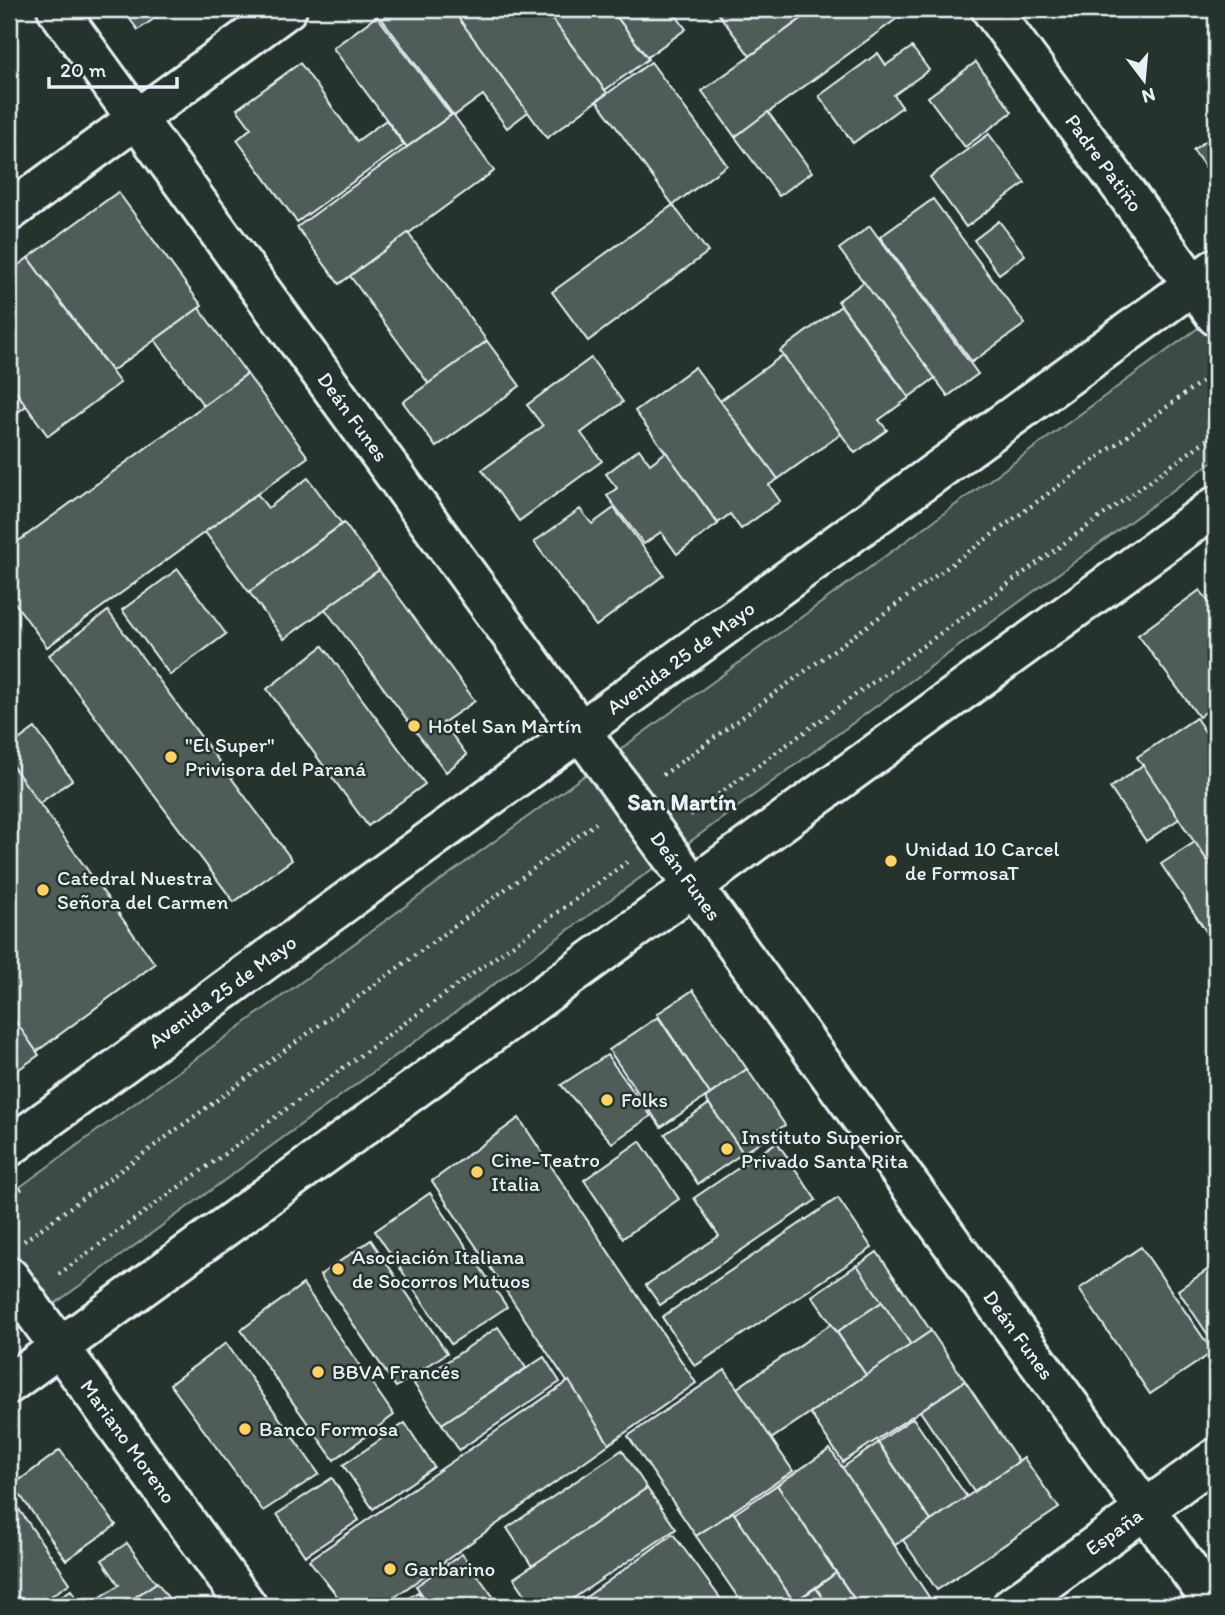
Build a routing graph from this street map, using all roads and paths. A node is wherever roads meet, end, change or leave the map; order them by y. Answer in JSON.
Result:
{"nodes":[{"id":1,"x":57,"y":9,"type":"edge"},
{"id":2,"x":287,"y":9,"type":"edge"},
{"id":3,"x":991,"y":9,"type":"edge"},
{"id":4,"x":137,"y":119,"type":"junction"},
{"id":5,"x":9,"y":212,"type":"edge"},
{"id":6,"x":1205,"y":276,"type":"edge"},
{"id":7,"x":1216,"y":316,"type":"edge"},
{"id":8,"x":1216,"y":433,"type":"edge"},
{"id":9,"x":1216,"y":506,"type":"edge"},
{"id":10,"x":579,"y":731,"type":"junction"},
{"id":11,"x":658,"y":839,"type":"junction"},
{"id":12,"x":693,"y":887,"type":"junction"},
{"id":13,"x":9,"y":1147,"type":"edge"},
{"id":14,"x":17,"y":1288,"type":"edge"},
{"id":15,"x":59,"y":1347,"type":"junction"},
{"id":16,"x":9,"y":1384,"type":"edge"},
{"id":17,"x":1216,"y":1458,"type":"edge"},
{"id":18,"x":1146,"y":1508,"type":"junction"},
{"id":19,"x":247,"y":1606,"type":"edge"},
{"id":20,"x":1012,"y":1606,"type":"edge"},
{"id":21,"x":1215,"y":1606,"type":"edge"}],
"edges":[{"from":1,"to":4,"type":"street","name":"Deán Funes"},
{"from":2,"to":4,"type":"street"},
{"from":3,"to":6,"type":"street","name":"Padre Patiño"},
{"from":4,"to":5,"type":"street"},
{"from":4,"to":10,"type":"street","name":"Deán Funes"},
{"from":6,"to":7,"type":"street","name":"Padre Patiño"},
{"from":6,"to":10,"type":"street","name":"Avenida 25 de Mayo"},
{"from":8,"to":11,"type":"path"},
{"from":9,"to":12,"type":"street"},
{"from":10,"to":11,"type":"street","name":"Deán Funes"},
{"from":10,"to":13,"type":"street","name":"Avenida 25 de Mayo"},
{"from":11,"to":12,"type":"street","name":"Deán Funes"},
{"from":11,"to":14,"type":"path"},
{"from":12,"to":15,"type":"street"},
{"from":12,"to":18,"type":"street","name":"Deán Funes"},
{"from":14,"to":15,"type":"street","name":"Mariano Moreno"},
{"from":15,"to":16,"type":"street"},
{"from":15,"to":19,"type":"street","name":"Mariano Moreno"},
{"from":17,"to":18,"type":"street","name":"España"},
{"from":18,"to":20,"type":"street","name":"España"},
{"from":18,"to":21,"type":"street","name":"Deán Funes"}]}
